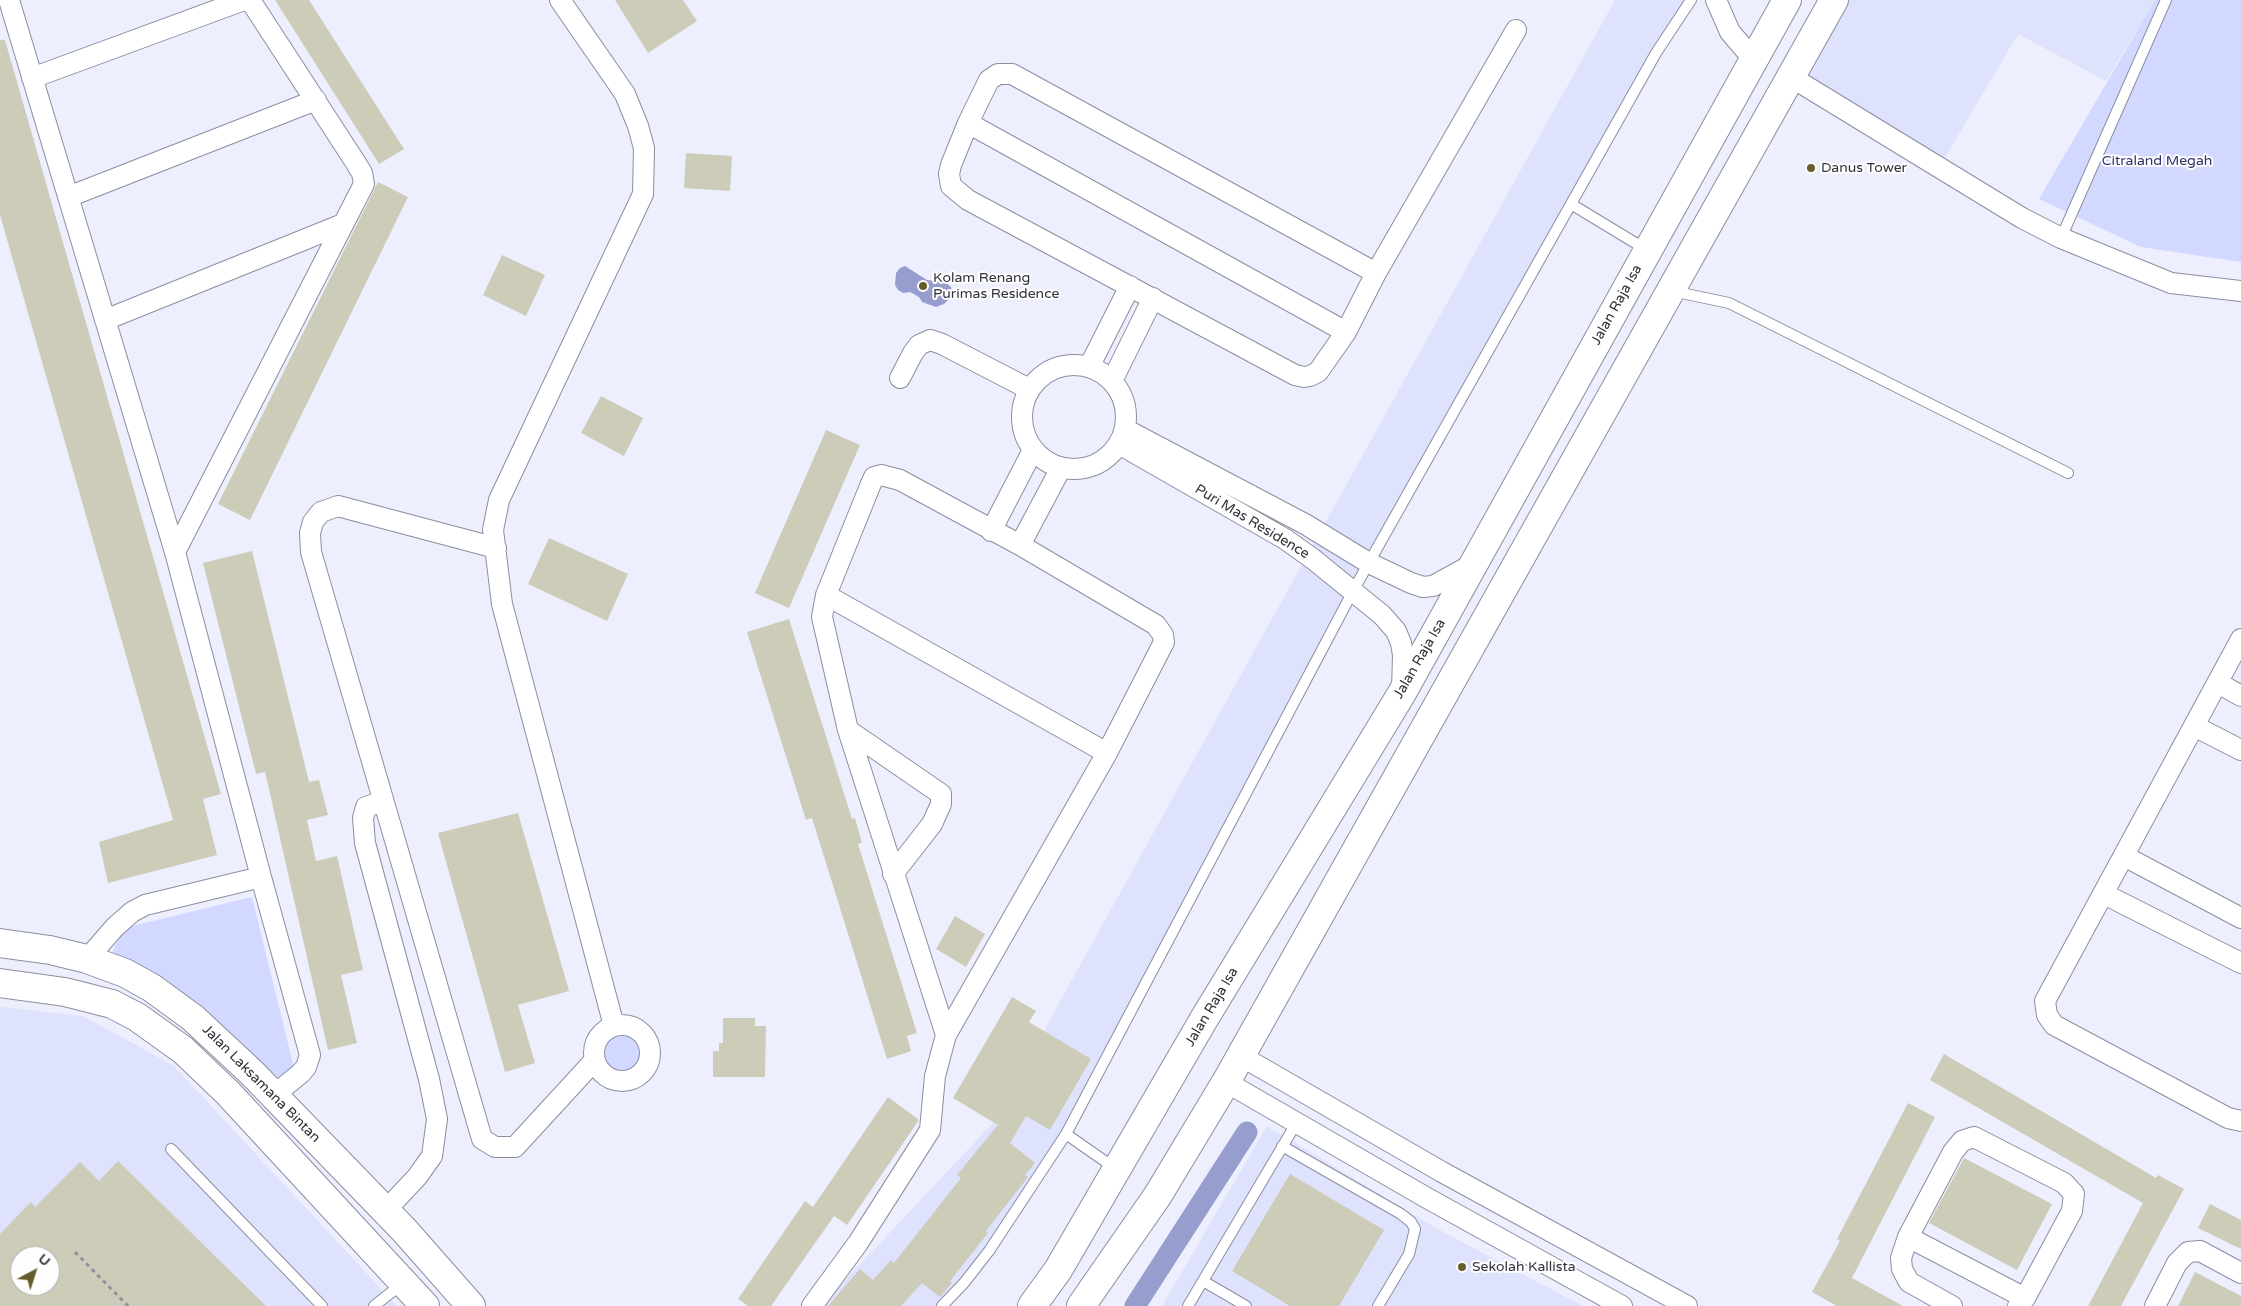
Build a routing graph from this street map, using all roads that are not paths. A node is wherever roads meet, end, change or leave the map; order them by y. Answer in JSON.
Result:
{"nodes":[{"id":1,"x":9,"y":0,"type":"edge"},
{"id":2,"x":244,"y":0,"type":"edge"},
{"id":3,"x":250,"y":0,"type":"edge"},
{"id":4,"x":560,"y":0,"type":"edge"},
{"id":5,"x":1691,"y":0,"type":"edge"},
{"id":6,"x":1716,"y":0,"type":"edge"},
{"id":7,"x":1787,"y":0,"type":"edge"},
{"id":8,"x":1834,"y":0,"type":"edge"},
{"id":9,"x":2166,"y":0,"type":"edge"},
{"id":10,"x":1516,"y":30,"type":"dead end"},
{"id":11,"x":1754,"y":60,"type":"junction"},
{"id":12,"x":1791,"y":77,"type":"junction"},
{"id":13,"x":32,"y":78,"type":"junction"},
{"id":14,"x":316,"y":100,"type":"junction"},
{"id":15,"x":968,"y":123,"type":"junction"},
{"id":16,"x":68,"y":197,"type":"junction"},
{"id":17,"x":1571,"y":204,"type":"junction"},
{"id":18,"x":344,"y":224,"type":"junction"},
{"id":19,"x":2061,"y":238,"type":"junction"},
{"id":20,"x":1647,"y":250,"type":"junction"},
{"id":21,"x":1376,"y":273,"type":"junction"},
{"id":22,"x":1130,"y":286,"type":"junction"},
{"id":23,"x":1671,"y":291,"type":"junction"},
{"id":24,"x":2241,"y":291,"type":"edge"},
{"id":25,"x":1153,"y":298,"type":"junction"},
{"id":26,"x":106,"y":320,"type":"junction"},
{"id":27,"x":1346,"y":332,"type":"junction"},
{"id":28,"x":1090,"y":367,"type":"junction"},
{"id":29,"x":900,"y":378,"type":"dead end"},
{"id":30,"x":1112,"y":381,"type":"junction"},
{"id":31,"x":1029,"y":389,"type":"junction"},
{"id":32,"x":1551,"y":425,"type":"junction"},
{"id":33,"x":1122,"y":436,"type":"junction"},
{"id":34,"x":1586,"y":444,"type":"junction"},
{"id":35,"x":1033,"y":450,"type":"junction"},
{"id":36,"x":1061,"y":468,"type":"junction"},
{"id":37,"x":2068,"y":473,"type":"dead end"},
{"id":38,"x":991,"y":531,"type":"junction"},
{"id":39,"x":1020,"y":545,"type":"junction"},
{"id":40,"x":496,"y":548,"type":"junction"},
{"id":41,"x":176,"y":552,"type":"junction"},
{"id":42,"x":1369,"y":563,"type":"junction"},
{"id":43,"x":1475,"y":563,"type":"junction"},
{"id":44,"x":1353,"y":591,"type":"junction"},
{"id":45,"x":826,"y":595,"type":"junction"},
{"id":46,"x":2241,"y":639,"type":"edge"},
{"id":47,"x":2218,"y":683,"type":"junction"},
{"id":48,"x":1402,"y":693,"type":"junction"},
{"id":49,"x":2241,"y":696,"type":"edge"},
{"id":50,"x":2194,"y":726,"type":"junction"},
{"id":51,"x":848,"y":730,"type":"junction"},
{"id":52,"x":2241,"y":750,"type":"edge"},
{"id":53,"x":1107,"y":753,"type":"junction"},
{"id":54,"x":384,"y":801,"type":"junction"},
{"id":55,"x":2124,"y":856,"type":"junction"},
{"id":56,"x":893,"y":874,"type":"junction"},
{"id":57,"x":261,"y":877,"type":"junction"},
{"id":58,"x":2104,"y":894,"type":"junction"},
{"id":59,"x":2241,"y":918,"type":"edge"},
{"id":60,"x":0,"y":943,"type":"edge"},
{"id":61,"x":87,"y":959,"type":"junction"},
{"id":62,"x":2241,"y":964,"type":"edge"},
{"id":63,"x":0,"y":982,"type":"edge"},
{"id":64,"x":614,"y":1026,"type":"junction"},
{"id":65,"x":946,"y":1035,"type":"junction"},
{"id":66,"x":1241,"y":1056,"type":"junction"},
{"id":67,"x":594,"y":1060,"type":"junction"},
{"id":68,"x":1226,"y":1082,"type":"junction"},
{"id":69,"x":274,"y":1095,"type":"junction"},
{"id":70,"x":2241,"y":1121,"type":"edge"},
{"id":71,"x":1297,"y":1122,"type":"junction"},
{"id":72,"x":1066,"y":1134,"type":"junction"},
{"id":73,"x":1282,"y":1146,"type":"junction"},
{"id":74,"x":171,"y":1149,"type":"dead end"},
{"id":75,"x":1118,"y":1170,"type":"junction"},
{"id":76,"x":1442,"y":1172,"type":"junction"},
{"id":77,"x":1427,"y":1198,"type":"junction"},
{"id":78,"x":385,"y":1210,"type":"junction"},
{"id":79,"x":1908,"y":1237,"type":"junction"},
{"id":80,"x":430,"y":1260,"type":"junction"},
{"id":81,"x":2241,"y":1273,"type":"edge"},
{"id":82,"x":1203,"y":1281,"type":"junction"},
{"id":83,"x":404,"y":1282,"type":"junction"},
{"id":84,"x":2022,"y":1302,"type":"edge"},
{"id":85,"x":1947,"y":1305,"type":"edge"},
{"id":86,"x":322,"y":1306,"type":"edge"},
{"id":87,"x":374,"y":1306,"type":"edge"},
{"id":88,"x":425,"y":1306,"type":"edge"},
{"id":89,"x":471,"y":1306,"type":"edge"},
{"id":90,"x":812,"y":1306,"type":"edge"},
{"id":91,"x":942,"y":1306,"type":"edge"},
{"id":92,"x":1032,"y":1306,"type":"edge"},
{"id":93,"x":1081,"y":1306,"type":"edge"},
{"id":94,"x":1188,"y":1306,"type":"edge"},
{"id":95,"x":1246,"y":1306,"type":"edge"},
{"id":96,"x":1378,"y":1306,"type":"edge"},
{"id":97,"x":1622,"y":1306,"type":"edge"},
{"id":98,"x":1687,"y":1306,"type":"edge"},
{"id":99,"x":2155,"y":1306,"type":"edge"}],
"edges":[{"from":1,"to":13,"type":"street"},
{"from":2,"to":13,"type":"street"},
{"from":3,"to":14,"type":"street"},
{"from":4,"to":40,"type":"street"},
{"from":5,"to":17,"type":"lane"},
{"from":6,"to":11,"type":"street"},
{"from":7,"to":11,"type":"main road","name":"Jalan Raja Isa"},
{"from":8,"to":12,"type":"main road"},
{"from":9,"to":19,"type":"lane"},
{"from":10,"to":21,"type":"street"},
{"from":11,"to":20,"type":"main road","name":"Jalan Raja Isa"},
{"from":12,"to":19,"type":"street"},
{"from":12,"to":23,"type":"main road"},
{"from":13,"to":16,"type":"street"},
{"from":14,"to":16,"type":"street"},
{"from":14,"to":18,"type":"street"},
{"from":15,"to":21,"type":"street"},
{"from":15,"to":22,"type":"street"},
{"from":15,"to":27,"type":"street"},
{"from":16,"to":26,"type":"street"},
{"from":17,"to":20,"type":"lane"},
{"from":17,"to":42,"type":"lane"},
{"from":18,"to":26,"type":"street"},
{"from":18,"to":41,"type":"street"},
{"from":19,"to":24,"type":"street"},
{"from":20,"to":32,"type":"main road","name":"Jalan Raja Isa"},
{"from":21,"to":27,"type":"street"},
{"from":22,"to":25,"type":"street"},
{"from":22,"to":28,"type":"street"},
{"from":23,"to":34,"type":"main road"},
{"from":23,"to":37,"type":"lane"},
{"from":25,"to":27,"type":"street"},
{"from":25,"to":30,"type":"street"},
{"from":26,"to":41,"type":"street"},
{"from":28,"to":30,"type":"street"},
{"from":28,"to":31,"type":"street"},
{"from":29,"to":31,"type":"street"},
{"from":30,"to":33,"type":"street"},
{"from":31,"to":35,"type":"street"},
{"from":32,"to":34,"type":"main road"},
{"from":32,"to":43,"type":"main road","name":"Jalan Raja Isa"},
{"from":33,"to":36,"type":"street"},
{"from":33,"to":42,"type":"street","name":"Puri Mas Residence"},
{"from":33,"to":44,"type":"street","name":"Puri Mas Residence"},
{"from":34,"to":66,"type":"main road"},
{"from":35,"to":36,"type":"street"},
{"from":35,"to":38,"type":"street"},
{"from":36,"to":39,"type":"street"},
{"from":38,"to":39,"type":"street"},
{"from":38,"to":45,"type":"street"},
{"from":39,"to":53,"type":"street"},
{"from":40,"to":54,"type":"street"},
{"from":40,"to":64,"type":"street"},
{"from":41,"to":57,"type":"street"},
{"from":42,"to":43,"type":"street","name":"Puri Mas Residence"},
{"from":42,"to":44,"type":"lane"},
{"from":43,"to":48,"type":"main road","name":"Jalan Raja Isa"},
{"from":44,"to":48,"type":"street","name":"Puri Mas Residence"},
{"from":44,"to":72,"type":"lane"},
{"from":45,"to":51,"type":"street"},
{"from":45,"to":53,"type":"street"},
{"from":46,"to":47,"type":"street"},
{"from":47,"to":49,"type":"street"},
{"from":47,"to":50,"type":"street"},
{"from":48,"to":75,"type":"main road","name":"Jalan Raja Isa"},
{"from":50,"to":52,"type":"street"},
{"from":50,"to":55,"type":"street"},
{"from":51,"to":56,"type":"street"},
{"from":51,"to":56,"type":"street"},
{"from":53,"to":65,"type":"street"},
{"from":54,"to":67,"type":"street"},
{"from":54,"to":78,"type":"street"},
{"from":55,"to":58,"type":"street"},
{"from":55,"to":59,"type":"street"},
{"from":56,"to":65,"type":"street"},
{"from":57,"to":61,"type":"street"},
{"from":57,"to":69,"type":"street"},
{"from":58,"to":62,"type":"street"},
{"from":58,"to":70,"type":"street"},
{"from":60,"to":61,"type":"main road","name":"Jalan Laksamana Bintan"},
{"from":61,"to":69,"type":"main road","name":"Jalan Laksamana Bintan"},
{"from":63,"to":83,"type":"main road"},
{"from":64,"to":67,"type":"street"},
{"from":64,"to":67,"type":"street"},
{"from":65,"to":90,"type":"street"},
{"from":66,"to":68,"type":"main road"},
{"from":66,"to":76,"type":"street"},
{"from":68,"to":71,"type":"street"},
{"from":68,"to":93,"type":"main road"},
{"from":69,"to":78,"type":"main road","name":"Jalan Laksamana Bintan"},
{"from":71,"to":73,"type":"lane"},
{"from":71,"to":77,"type":"street"},
{"from":72,"to":75,"type":"lane"},
{"from":72,"to":91,"type":"lane"},
{"from":73,"to":82,"type":"lane"},
{"from":73,"to":96,"type":"lane"},
{"from":74,"to":86,"type":"lane"},
{"from":75,"to":92,"type":"main road","name":"Jalan Raja Isa"},
{"from":76,"to":77,"type":"street"},
{"from":76,"to":98,"type":"street"},
{"from":77,"to":97,"type":"street"},
{"from":78,"to":80,"type":"main road","name":"Jalan Laksamana Bintan"},
{"from":79,"to":84,"type":"street"},
{"from":79,"to":84,"type":"street"},
{"from":79,"to":85,"type":"street"},
{"from":80,"to":83,"type":"main road"},
{"from":80,"to":89,"type":"main road","name":"Jalan Laksamana Bintan"},
{"from":81,"to":99,"type":"street"},
{"from":82,"to":94,"type":"lane"},
{"from":82,"to":95,"type":"lane"},
{"from":83,"to":87,"type":"lane"},
{"from":83,"to":88,"type":"main road"}]}
